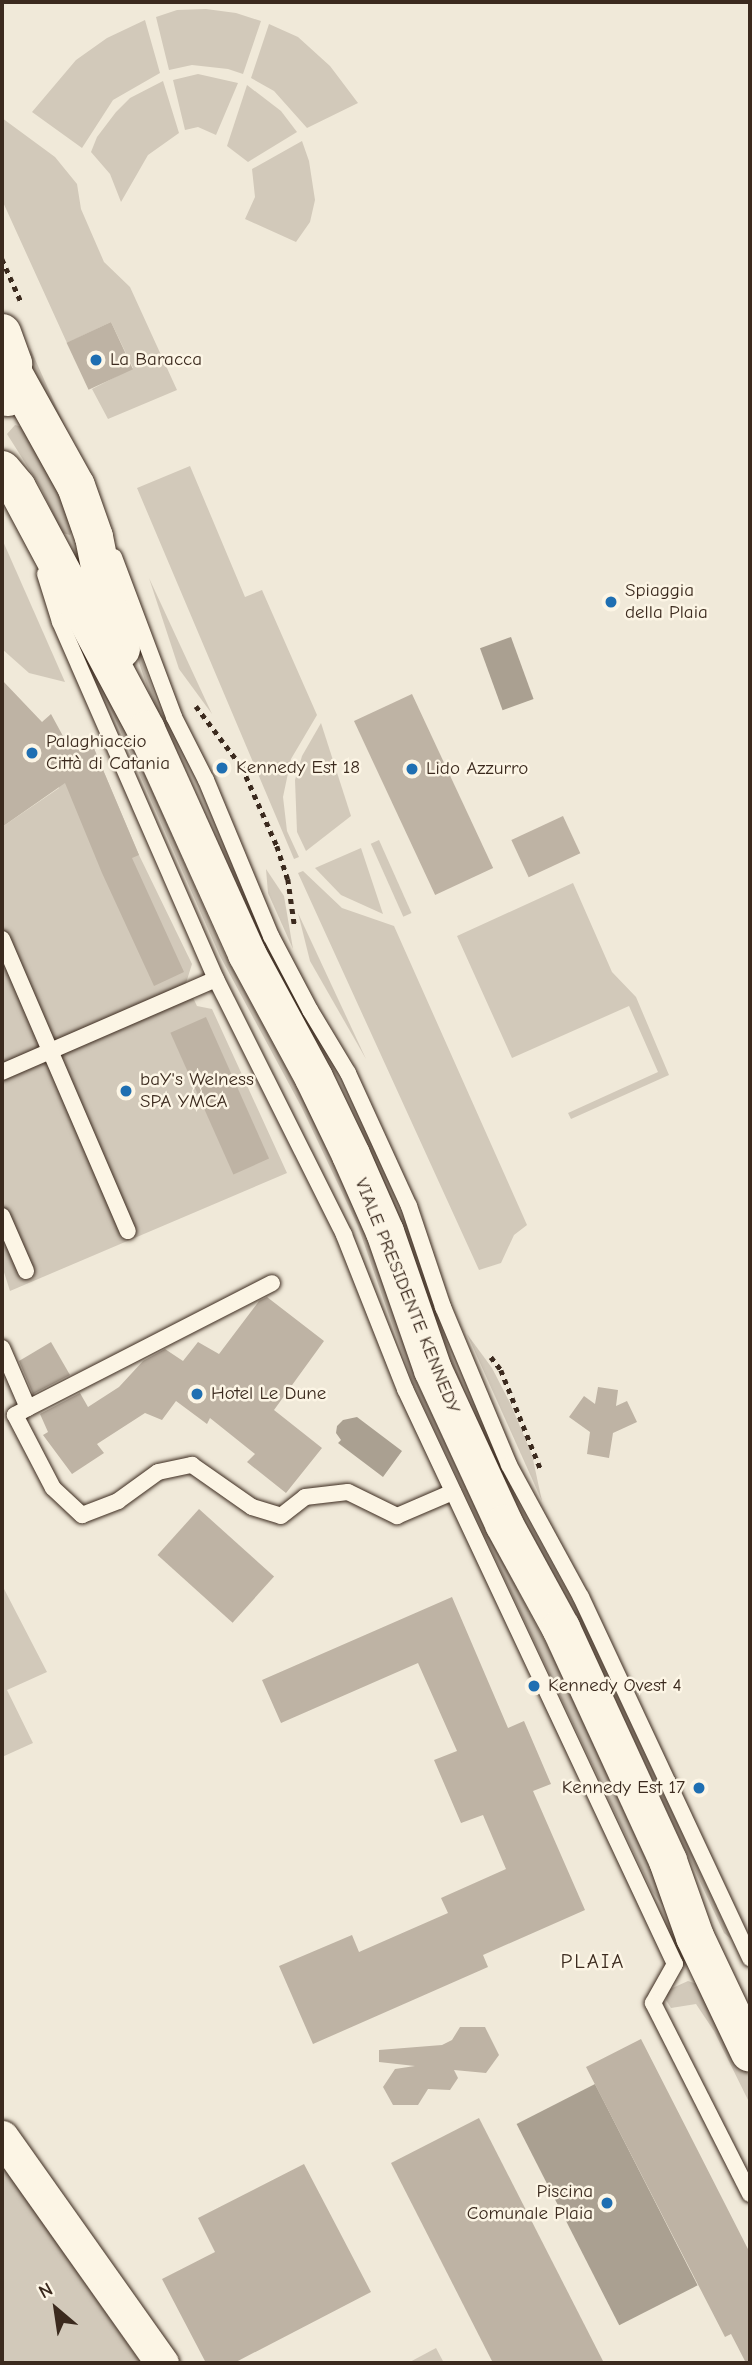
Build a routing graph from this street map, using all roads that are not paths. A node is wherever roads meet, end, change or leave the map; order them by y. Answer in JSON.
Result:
{"nodes":[{"id":1,"x":2,"y":333,"type":"edge"},
{"id":2,"x":7,"y":391,"type":"edge"},
{"id":3,"x":9,"y":479,"type":"edge"},
{"id":4,"x":76,"y":486,"type":"junction"},
{"id":5,"x":146,"y":730,"type":"junction"},
{"id":6,"x":2,"y":939,"type":"edge"},
{"id":7,"x":216,"y":979,"type":"junction"},
{"id":8,"x":50,"y":1051,"type":"junction"},
{"id":9,"x":2,"y":1072,"type":"edge"},
{"id":10,"x":2,"y":1216,"type":"edge"},
{"id":11,"x":128,"y":1231,"type":"dead end"},
{"id":12,"x":26,"y":1271,"type":"dead end"},
{"id":13,"x":272,"y":1283,"type":"dead end"},
{"id":14,"x":2,"y":1348,"type":"edge"},
{"id":15,"x":28,"y":1408,"type":"junction"},
{"id":16,"x":453,"y":1492,"type":"junction"},
{"id":17,"x":668,"y":1861,"type":"junction"},
{"id":18,"x":685,"y":1950,"type":"junction"},
{"id":19,"x":750,"y":1958,"type":"edge"},
{"id":20,"x":750,"y":2009,"type":"edge"},
{"id":21,"x":750,"y":2053,"type":"edge"},
{"id":22,"x":2,"y":2137,"type":"edge"},
{"id":23,"x":750,"y":2194,"type":"edge"},
{"id":24,"x":162,"y":2363,"type":"edge"}],
"edges":[{"from":1,"to":2,"type":"main road"},
{"from":2,"to":4,"type":"main road"},
{"from":3,"to":5,"type":"main road"},
{"from":3,"to":7,"type":"lane"},
{"from":4,"to":5,"type":"main road"},
{"from":4,"to":19,"type":"lane"},
{"from":5,"to":17,"type":"main road","name":"VIALE PRESIDENTE KENNEDY"},
{"from":6,"to":8,"type":"lane"},
{"from":7,"to":8,"type":"lane"},
{"from":7,"to":16,"type":"lane"},
{"from":8,"to":9,"type":"lane"},
{"from":8,"to":11,"type":"lane"},
{"from":10,"to":12,"type":"lane"},
{"from":13,"to":15,"type":"lane"},
{"from":14,"to":15,"type":"lane"},
{"from":15,"to":16,"type":"lane"},
{"from":16,"to":18,"type":"lane"},
{"from":17,"to":18,"type":"main road"},
{"from":17,"to":20,"type":"main road"},
{"from":18,"to":21,"type":"main road"},
{"from":18,"to":23,"type":"lane"},
{"from":22,"to":24,"type":"street"}]}
